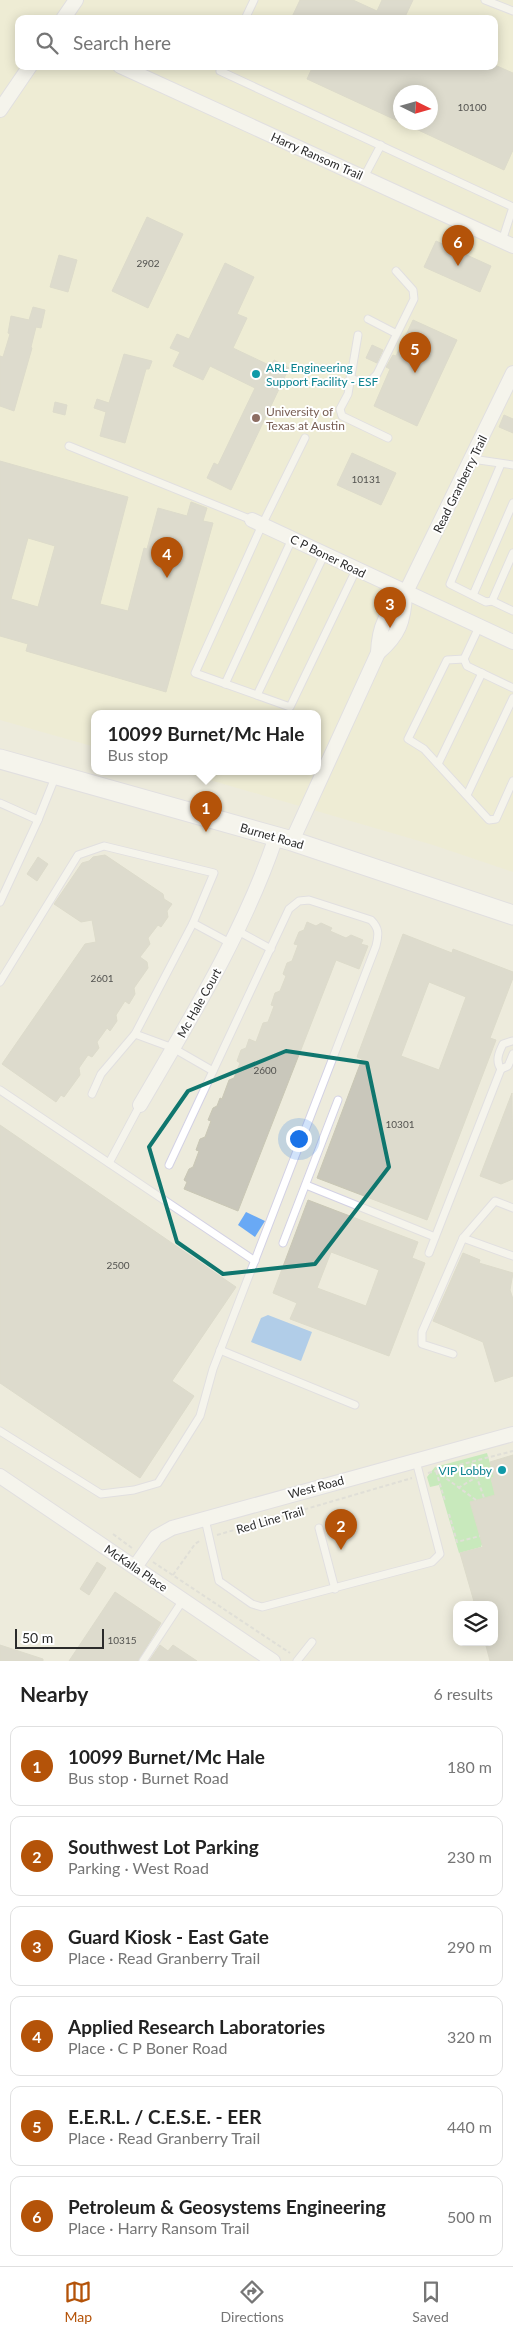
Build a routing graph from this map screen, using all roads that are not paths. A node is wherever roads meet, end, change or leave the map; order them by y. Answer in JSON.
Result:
{"nodes":[{"id":1,"x":76,"y":0,"type":"edge"},
{"id":2,"x":254,"y":0,"type":"edge"},
{"id":3,"x":485,"y":0,"type":"edge"},
{"id":4,"x":513,"y":11,"type":"edge"},
{"id":5,"x":66,"y":15,"type":"edge"},
{"id":6,"x":247,"y":15,"type":"edge"},
{"id":7,"x":27,"y":70,"type":"edge"},
{"id":8,"x":129,"y":70,"type":"edge"},
{"id":9,"x":220,"y":70,"type":"edge"},
{"id":10,"x":0,"y":110,"type":"edge"},
{"id":11,"x":381,"y":145,"type":"junction"},
{"id":12,"x":364,"y":177,"type":"junction"},
{"id":13,"x":508,"y":243,"type":"edge"},
{"id":14,"x":396,"y":271,"type":"dead end"},
{"id":15,"x":368,"y":319,"type":"dead end"},
{"id":16,"x":396,"y":333,"type":"junction"},
{"id":17,"x":358,"y":334,"type":"dead end"},
{"id":18,"x":513,"y":373,"type":"edge"},
{"id":19,"x":350,"y":378,"type":"junction"},
{"id":20,"x":305,"y":438,"type":"dead end"},
{"id":21,"x":388,"y":438,"type":"dead end"},
{"id":22,"x":69,"y":446,"type":"dead end"},
{"id":23,"x":472,"y":459,"type":"junction"},
{"id":24,"x":501,"y":464,"type":"junction"},
{"id":25,"x":513,"y":465,"type":"edge"},
{"id":26,"x":513,"y":503,"type":"edge"},
{"id":27,"x":257,"y":523,"type":"junction"},
{"id":28,"x":292,"y":539,"type":"junction"},
{"id":29,"x":513,"y":553,"type":"edge"},
{"id":30,"x":324,"y":554,"type":"junction"},
{"id":31,"x":356,"y":570,"type":"junction"},
{"id":32,"x":405,"y":594,"type":"junction"},
{"id":33,"x":473,"y":596,"type":"junction"},
{"id":34,"x":492,"y":600,"type":"junction"},
{"id":35,"x":513,"y":611,"type":"edge"},
{"id":36,"x":479,"y":627,"type":"junction"},
{"id":37,"x":513,"y":642,"type":"edge"},
{"id":38,"x":464,"y":659,"type":"junction"},
{"id":39,"x":482,"y":673,"type":"junction"},
{"id":40,"x":225,"y":684,"type":"junction"},
{"id":41,"x":513,"y":688,"type":"edge"},
{"id":42,"x":257,"y":695,"type":"junction"},
{"id":43,"x":513,"y":698,"type":"edge"},
{"id":44,"x":0,"y":759,"type":"edge"},
{"id":45,"x":438,"y":764,"type":"junction"},
{"id":46,"x":321,"y":766,"type":"edge"},
{"id":47,"x":56,"y":775,"type":"junction"},
{"id":48,"x":316,"y":775,"type":"edge"},
{"id":49,"x":513,"y":781,"type":"edge"},
{"id":50,"x":467,"y":796,"type":"junction"},
{"id":51,"x":0,"y":803,"type":"edge"},
{"id":52,"x":38,"y":820,"type":"junction"},
{"id":53,"x":284,"y":839,"type":"junction"},
{"id":54,"x":0,"y":902,"type":"edge"},
{"id":55,"x":513,"y":915,"type":"edge"},
{"id":56,"x":193,"y":924,"type":"junction"},
{"id":57,"x":236,"y":930,"type":"junction"},
{"id":58,"x":230,"y":943,"type":"junction"},
{"id":59,"x":271,"y":949,"type":"junction"},
{"id":60,"x":0,"y":982,"type":"edge"},
{"id":61,"x":135,"y":1034,"type":"junction"},
{"id":62,"x":513,"y":1040,"type":"edge"},
{"id":63,"x":173,"y":1048,"type":"junction"},
{"id":64,"x":513,"y":1054,"type":"edge"},
{"id":65,"x":501,"y":1069,"type":"junction"},
{"id":66,"x":213,"y":1071,"type":"junction"},
{"id":67,"x":0,"y":1090,"type":"edge"},
{"id":68,"x":92,"y":1094,"type":"dead end"},
{"id":69,"x":338,"y":1100,"type":"dead end"},
{"id":70,"x":140,"y":1105,"type":"joint"},
{"id":71,"x":109,"y":1163,"type":"junction"},
{"id":72,"x":169,"y":1165,"type":"dead end"},
{"id":73,"x":306,"y":1185,"type":"junction"},
{"id":74,"x":513,"y":1208,"type":"edge"},
{"id":75,"x":435,"y":1237,"type":"junction"},
{"id":76,"x":463,"y":1238,"type":"junction"},
{"id":77,"x":283,"y":1243,"type":"dead end"},
{"id":78,"x":429,"y":1253,"type":"dead end"},
{"id":79,"x":513,"y":1256,"type":"edge"},
{"id":80,"x":255,"y":1261,"type":"junction"},
{"id":81,"x":220,"y":1350,"type":"junction"},
{"id":82,"x":453,"y":1354,"type":"dead end"},
{"id":83,"x":355,"y":1405,"type":"dead end"},
{"id":84,"x":0,"y":1431,"type":"edge"},
{"id":85,"x":513,"y":1434,"type":"edge"},
{"id":86,"x":416,"y":1461,"type":"junction"},
{"id":87,"x":0,"y":1476,"type":"edge"},
{"id":88,"x":205,"y":1519,"type":"junction"},
{"id":89,"x":319,"y":1528,"type":"dead end"},
{"id":90,"x":135,"y":1567,"type":"junction"},
{"id":91,"x":335,"y":1589,"type":"junction"},
{"id":92,"x":183,"y":1600,"type":"junction"},
{"id":93,"x":312,"y":1642,"type":"dead end"},
{"id":94,"x":142,"y":1661,"type":"edge"},
{"id":95,"x":272,"y":1661,"type":"edge"},
{"id":96,"x":297,"y":1661,"type":"edge"}],
"edges":[{"from":1,"to":5,"type":"street"},
{"from":2,"to":6,"type":"lane"},
{"from":3,"to":4,"type":"lane"},
{"from":7,"to":10,"type":"street"},
{"from":8,"to":12,"type":"street","name":"Harry Ransom Trail"},
{"from":9,"to":11,"type":"lane"},
{"from":11,"to":12,"type":"lane"},
{"from":11,"to":13,"type":"lane"},
{"from":12,"to":13,"type":"street","name":"Harry Ransom Trail"},
{"from":14,"to":16,"type":"lane"},
{"from":15,"to":16,"type":"lane"},
{"from":16,"to":19,"type":"lane"},
{"from":17,"to":19,"type":"lane"},
{"from":18,"to":23,"type":"street","name":"Read Granberry Trail"},
{"from":19,"to":21,"type":"lane"},
{"from":20,"to":27,"type":"lane"},
{"from":22,"to":27,"type":"lane"},
{"from":23,"to":24,"type":"lane"},
{"from":23,"to":32,"type":"street","name":"Read Granberry Trail"},
{"from":24,"to":25,"type":"lane"},
{"from":24,"to":33,"type":"lane"},
{"from":26,"to":33,"type":"lane"},
{"from":27,"to":28,"type":"street","name":"C P Boner Road"},
{"from":27,"to":40,"type":"lane"},
{"from":28,"to":30,"type":"street","name":"C P Boner Road"},
{"from":28,"to":40,"type":"lane"},
{"from":29,"to":34,"type":"lane"},
{"from":30,"to":31,"type":"street","name":"C P Boner Road"},
{"from":30,"to":42,"type":"lane"},
{"from":31,"to":32,"type":"street","name":"C P Boner Road"},
{"from":31,"to":42,"type":"lane"},
{"from":32,"to":36,"type":"street","name":"C P Boner Road"},
{"from":32,"to":46,"type":"street","name":"Read Granberry Trail"},
{"from":33,"to":34,"type":"lane"},
{"from":34,"to":35,"type":"lane"},
{"from":36,"to":37,"type":"street","name":"C P Boner Road"},
{"from":36,"to":38,"type":"lane"},
{"from":38,"to":39,"type":"lane"},
{"from":38,"to":45,"type":"lane"},
{"from":39,"to":41,"type":"lane"},
{"from":39,"to":45,"type":"lane"},
{"from":40,"to":42,"type":"lane"},
{"from":43,"to":50,"type":"lane"},
{"from":44,"to":47,"type":"main road","name":"Burnet Road"},
{"from":45,"to":50,"type":"lane"},
{"from":47,"to":52,"type":"lane"},
{"from":47,"to":53,"type":"main road","name":"Burnet Road"},
{"from":48,"to":53,"type":"street","name":"Read Granberry Trail"},
{"from":49,"to":50,"type":"lane"},
{"from":51,"to":52,"type":"lane"},
{"from":52,"to":54,"type":"lane"},
{"from":53,"to":55,"type":"main road","name":"Burnet Road"},
{"from":53,"to":57,"type":"street","name":"Mc Hale Court"},
{"from":56,"to":58,"type":"lane"},
{"from":56,"to":60,"type":"lane"},
{"from":56,"to":61,"type":"lane"},
{"from":57,"to":58,"type":"street","name":"Mc Hale Court"},
{"from":57,"to":59,"type":"lane"},
{"from":58,"to":63,"type":"street","name":"Mc Hale Court"},
{"from":59,"to":66,"type":"lane"},
{"from":59,"to":80,"type":"lane"},
{"from":61,"to":63,"type":"lane"},
{"from":61,"to":68,"type":"lane"},
{"from":62,"to":65,"type":"lane"},
{"from":63,"to":66,"type":"lane"},
{"from":63,"to":70,"type":"street","name":"Mc Hale Court"},
{"from":64,"to":65,"type":"lane"},
{"from":65,"to":75,"type":"lane"},
{"from":66,"to":72,"type":"lane"},
{"from":67,"to":71,"type":"lane"},
{"from":69,"to":73,"type":"lane"},
{"from":70,"to":71,"type":"lane","name":"Mc Hale Court"},
{"from":71,"to":80,"type":"lane"},
{"from":73,"to":75,"type":"lane"},
{"from":73,"to":77,"type":"lane"},
{"from":74,"to":76,"type":"lane"},
{"from":75,"to":78,"type":"lane"},
{"from":76,"to":79,"type":"lane"},
{"from":76,"to":82,"type":"lane"},
{"from":80,"to":81,"type":"lane"},
{"from":81,"to":83,"type":"lane"},
{"from":81,"to":84,"type":"lane"},
{"from":85,"to":86,"type":"street","name":"West Road"},
{"from":86,"to":88,"type":"street","name":"West Road"},
{"from":86,"to":91,"type":"lane"},
{"from":87,"to":90,"type":"street","name":"McKalla Place"},
{"from":88,"to":90,"type":"street","name":"West Road"},
{"from":88,"to":91,"type":"lane"},
{"from":89,"to":91,"type":"lane"},
{"from":90,"to":92,"type":"street","name":"McKalla Place"},
{"from":92,"to":94,"type":"lane"},
{"from":92,"to":95,"type":"street","name":"McKalla Place"},
{"from":93,"to":96,"type":"lane"}]}
